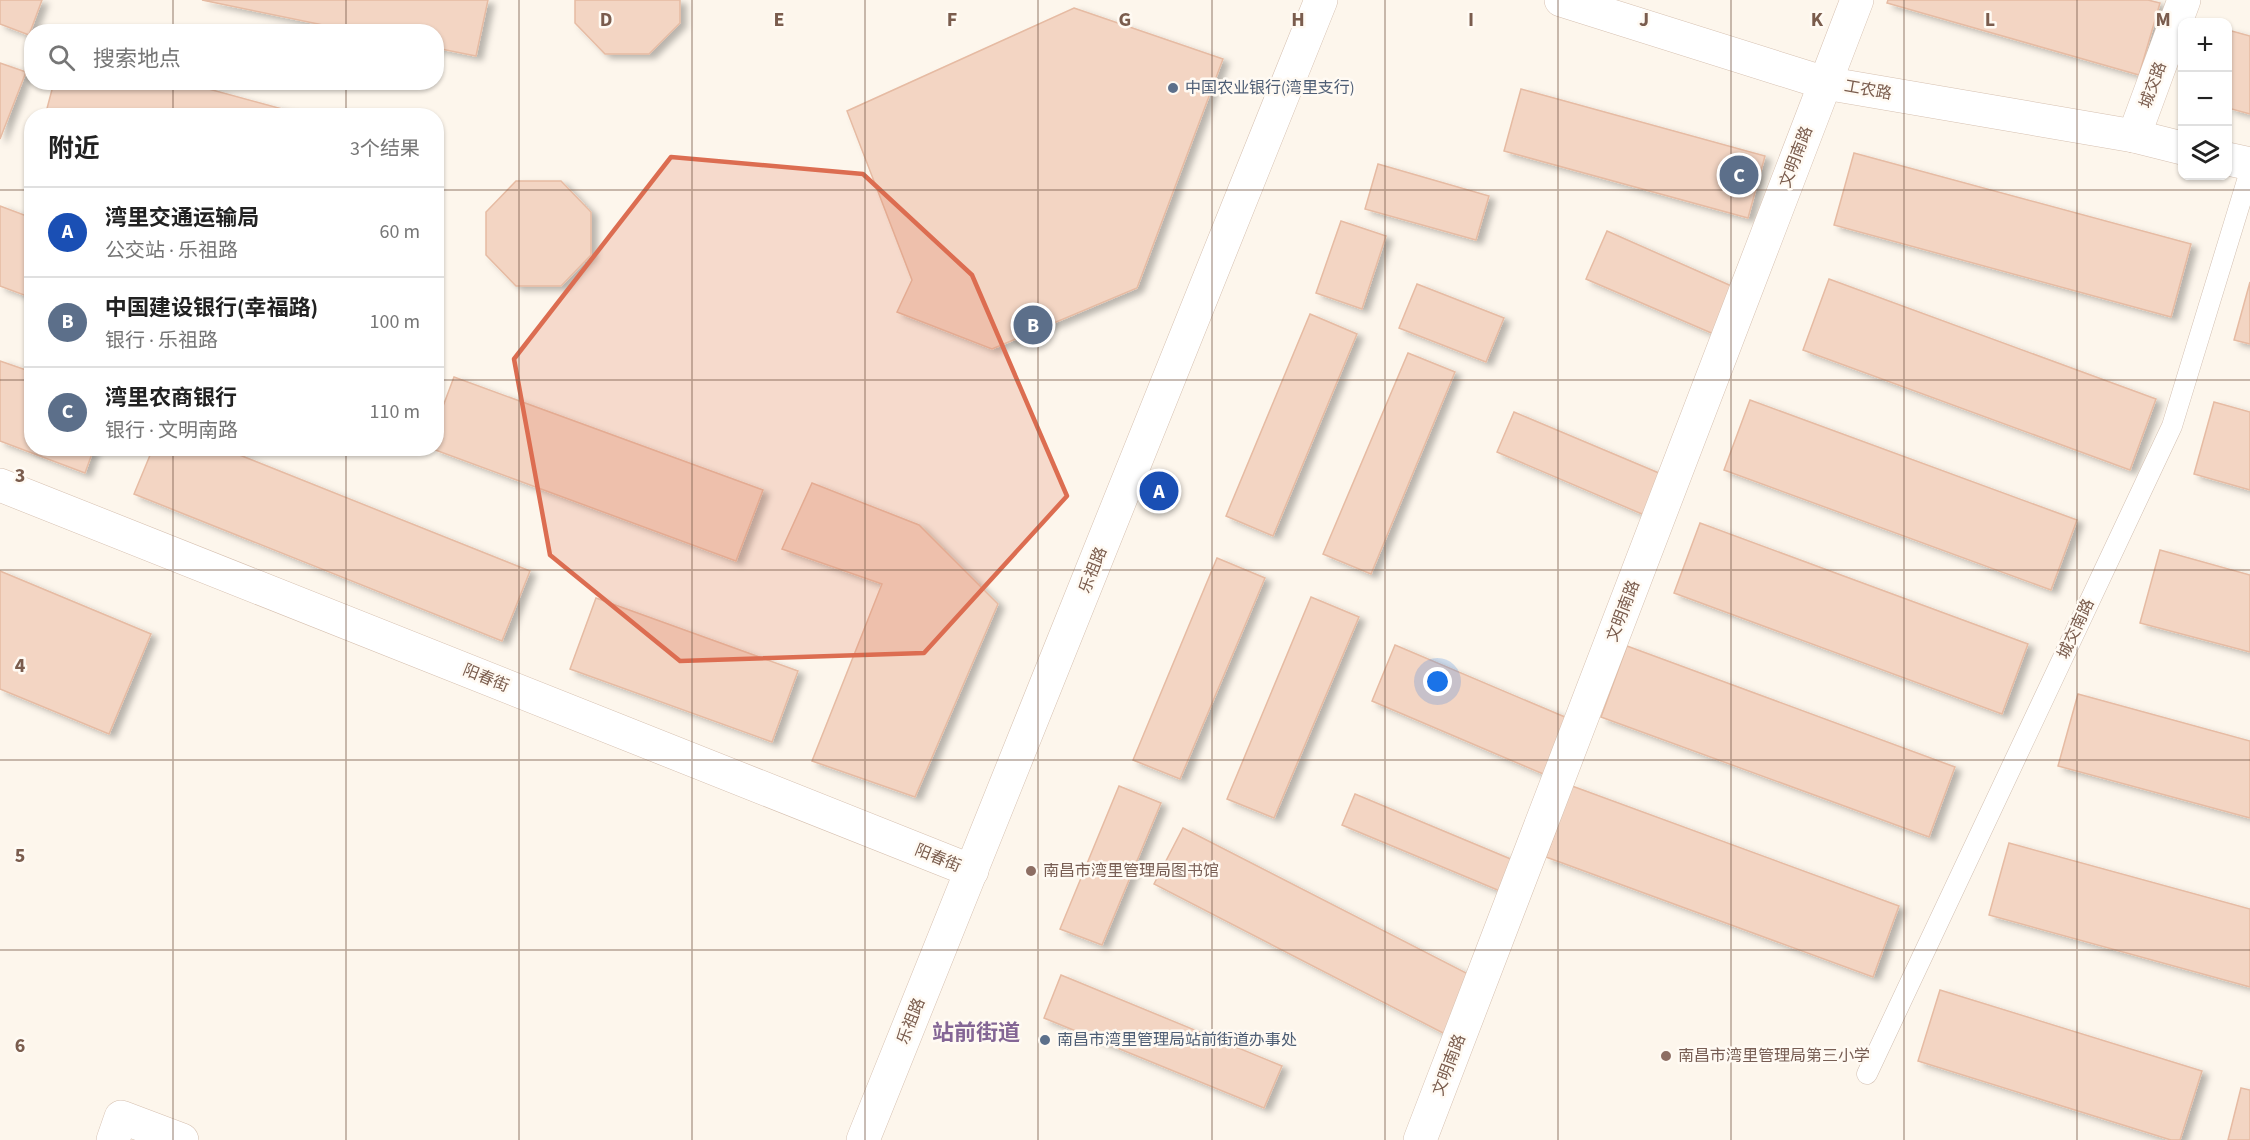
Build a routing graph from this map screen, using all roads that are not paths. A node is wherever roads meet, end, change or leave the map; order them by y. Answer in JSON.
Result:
{"nodes":[{"id":1,"x":1321,"y":0,"type":"edge"},
{"id":2,"x":1561,"y":0,"type":"edge"},
{"id":3,"x":1857,"y":0,"type":"edge"},
{"id":4,"x":2184,"y":0,"type":"edge"},
{"id":5,"x":1825,"y":83,"type":"junction"},
{"id":6,"x":2134,"y":136,"type":"junction"},
{"id":7,"x":2178,"y":147,"type":"edge"},
{"id":8,"x":2232,"y":160,"type":"edge"},
{"id":9,"x":2250,"y":165,"type":"edge"},
{"id":10,"x":2250,"y":171,"type":"edge"},
{"id":11,"x":0,"y":485,"type":"edge"},
{"id":12,"x":972,"y":872,"type":"junction"},
{"id":13,"x":1868,"y":1074,"type":"dead end"},
{"id":14,"x":117,"y":1129,"type":"edge"},
{"id":15,"x":182,"y":1140,"type":"edge"},
{"id":16,"x":863,"y":1140,"type":"edge"},
{"id":17,"x":1420,"y":1140,"type":"edge"}],
"edges":[{"from":1,"to":12,"type":"street","name":"乐祖路"},
{"from":2,"to":5,"type":"street","name":"工农路"},
{"from":3,"to":5,"type":"street","name":"文明南路"},
{"from":4,"to":6,"type":"street","name":"城交路"},
{"from":5,"to":6,"type":"street","name":"工农路"},
{"from":5,"to":17,"type":"street","name":"文明南路"},
{"from":6,"to":7,"type":"street","name":"工农路"},
{"from":8,"to":9,"type":"street"},
{"from":10,"to":13,"type":"lane","name":"城交南路"},
{"from":11,"to":12,"type":"street","name":"阳春街"},
{"from":12,"to":16,"type":"street","name":"乐祖路"},
{"from":14,"to":15,"type":"street"}]}
